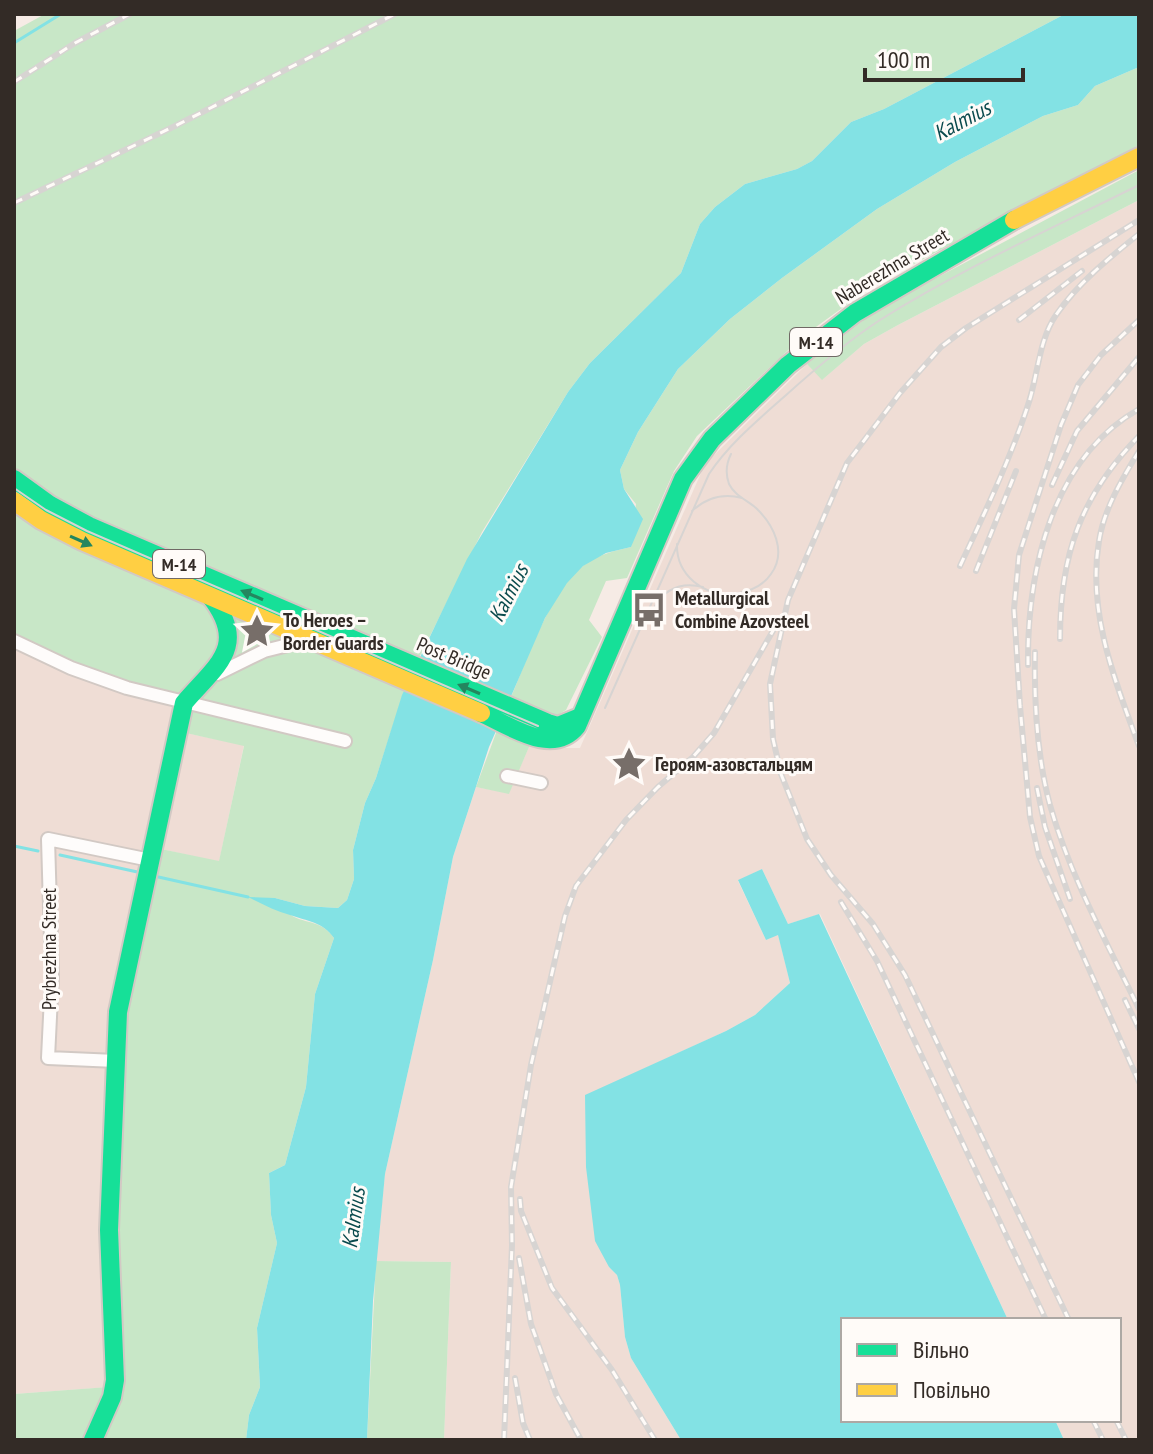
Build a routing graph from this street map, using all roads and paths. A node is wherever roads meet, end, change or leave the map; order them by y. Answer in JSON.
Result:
{"nodes":[{"id":1,"x":1139,"y":157,"type":"edge"},
{"id":2,"x":14,"y":479,"type":"edge"},
{"id":3,"x":14,"y":501,"type":"edge"},
{"id":4,"x":210,"y":596,"type":"junction"},
{"id":5,"x":311,"y":640,"type":"junction"},
{"id":6,"x":14,"y":641,"type":"edge"},
{"id":7,"x":346,"y":645,"type":"junction"},
{"id":8,"x":207,"y":680,"type":"junction"},
{"id":9,"x":184,"y":703,"type":"junction"},
{"id":10,"x":537,"y":728,"type":"joint"},
{"id":11,"x":345,"y":741,"type":"dead end"},
{"id":12,"x":507,"y":776,"type":"dead end"},
{"id":13,"x":541,"y":783,"type":"dead end"},
{"id":14,"x":148,"y":870,"type":"junction"},
{"id":15,"x":116,"y":1061,"type":"junction"},
{"id":16,"x":93,"y":1440,"type":"edge"}],
"edges":[{"from":1,"to":10,"type":"main road","name":"Naberezhna Street","number":"М-14"},
{"from":7,"to":2,"type":"main road","number":"М-14","one_way":true},
{"from":3,"to":4,"type":"main road","number":"М-14","one_way":true},
{"from":4,"to":5,"type":"main road","number":"М-14"},
{"from":4,"to":8,"type":"main road"},
{"from":5,"to":7,"type":"main road","number":"М-14"},
{"from":5,"to":8,"type":"street"},
{"from":6,"to":9,"type":"street"},
{"from":7,"to":10,"type":"main road","name":"Post Bridge","number":"М-14"},
{"from":8,"to":9,"type":"main road"},
{"from":9,"to":11,"type":"street"},
{"from":9,"to":14,"type":"main road"},
{"from":12,"to":13,"type":"street"},
{"from":14,"to":15,"type":"main road"},
{"from":14,"to":15,"type":"street","name":"Prybrezhna Street"},
{"from":15,"to":16,"type":"main road"}]}
